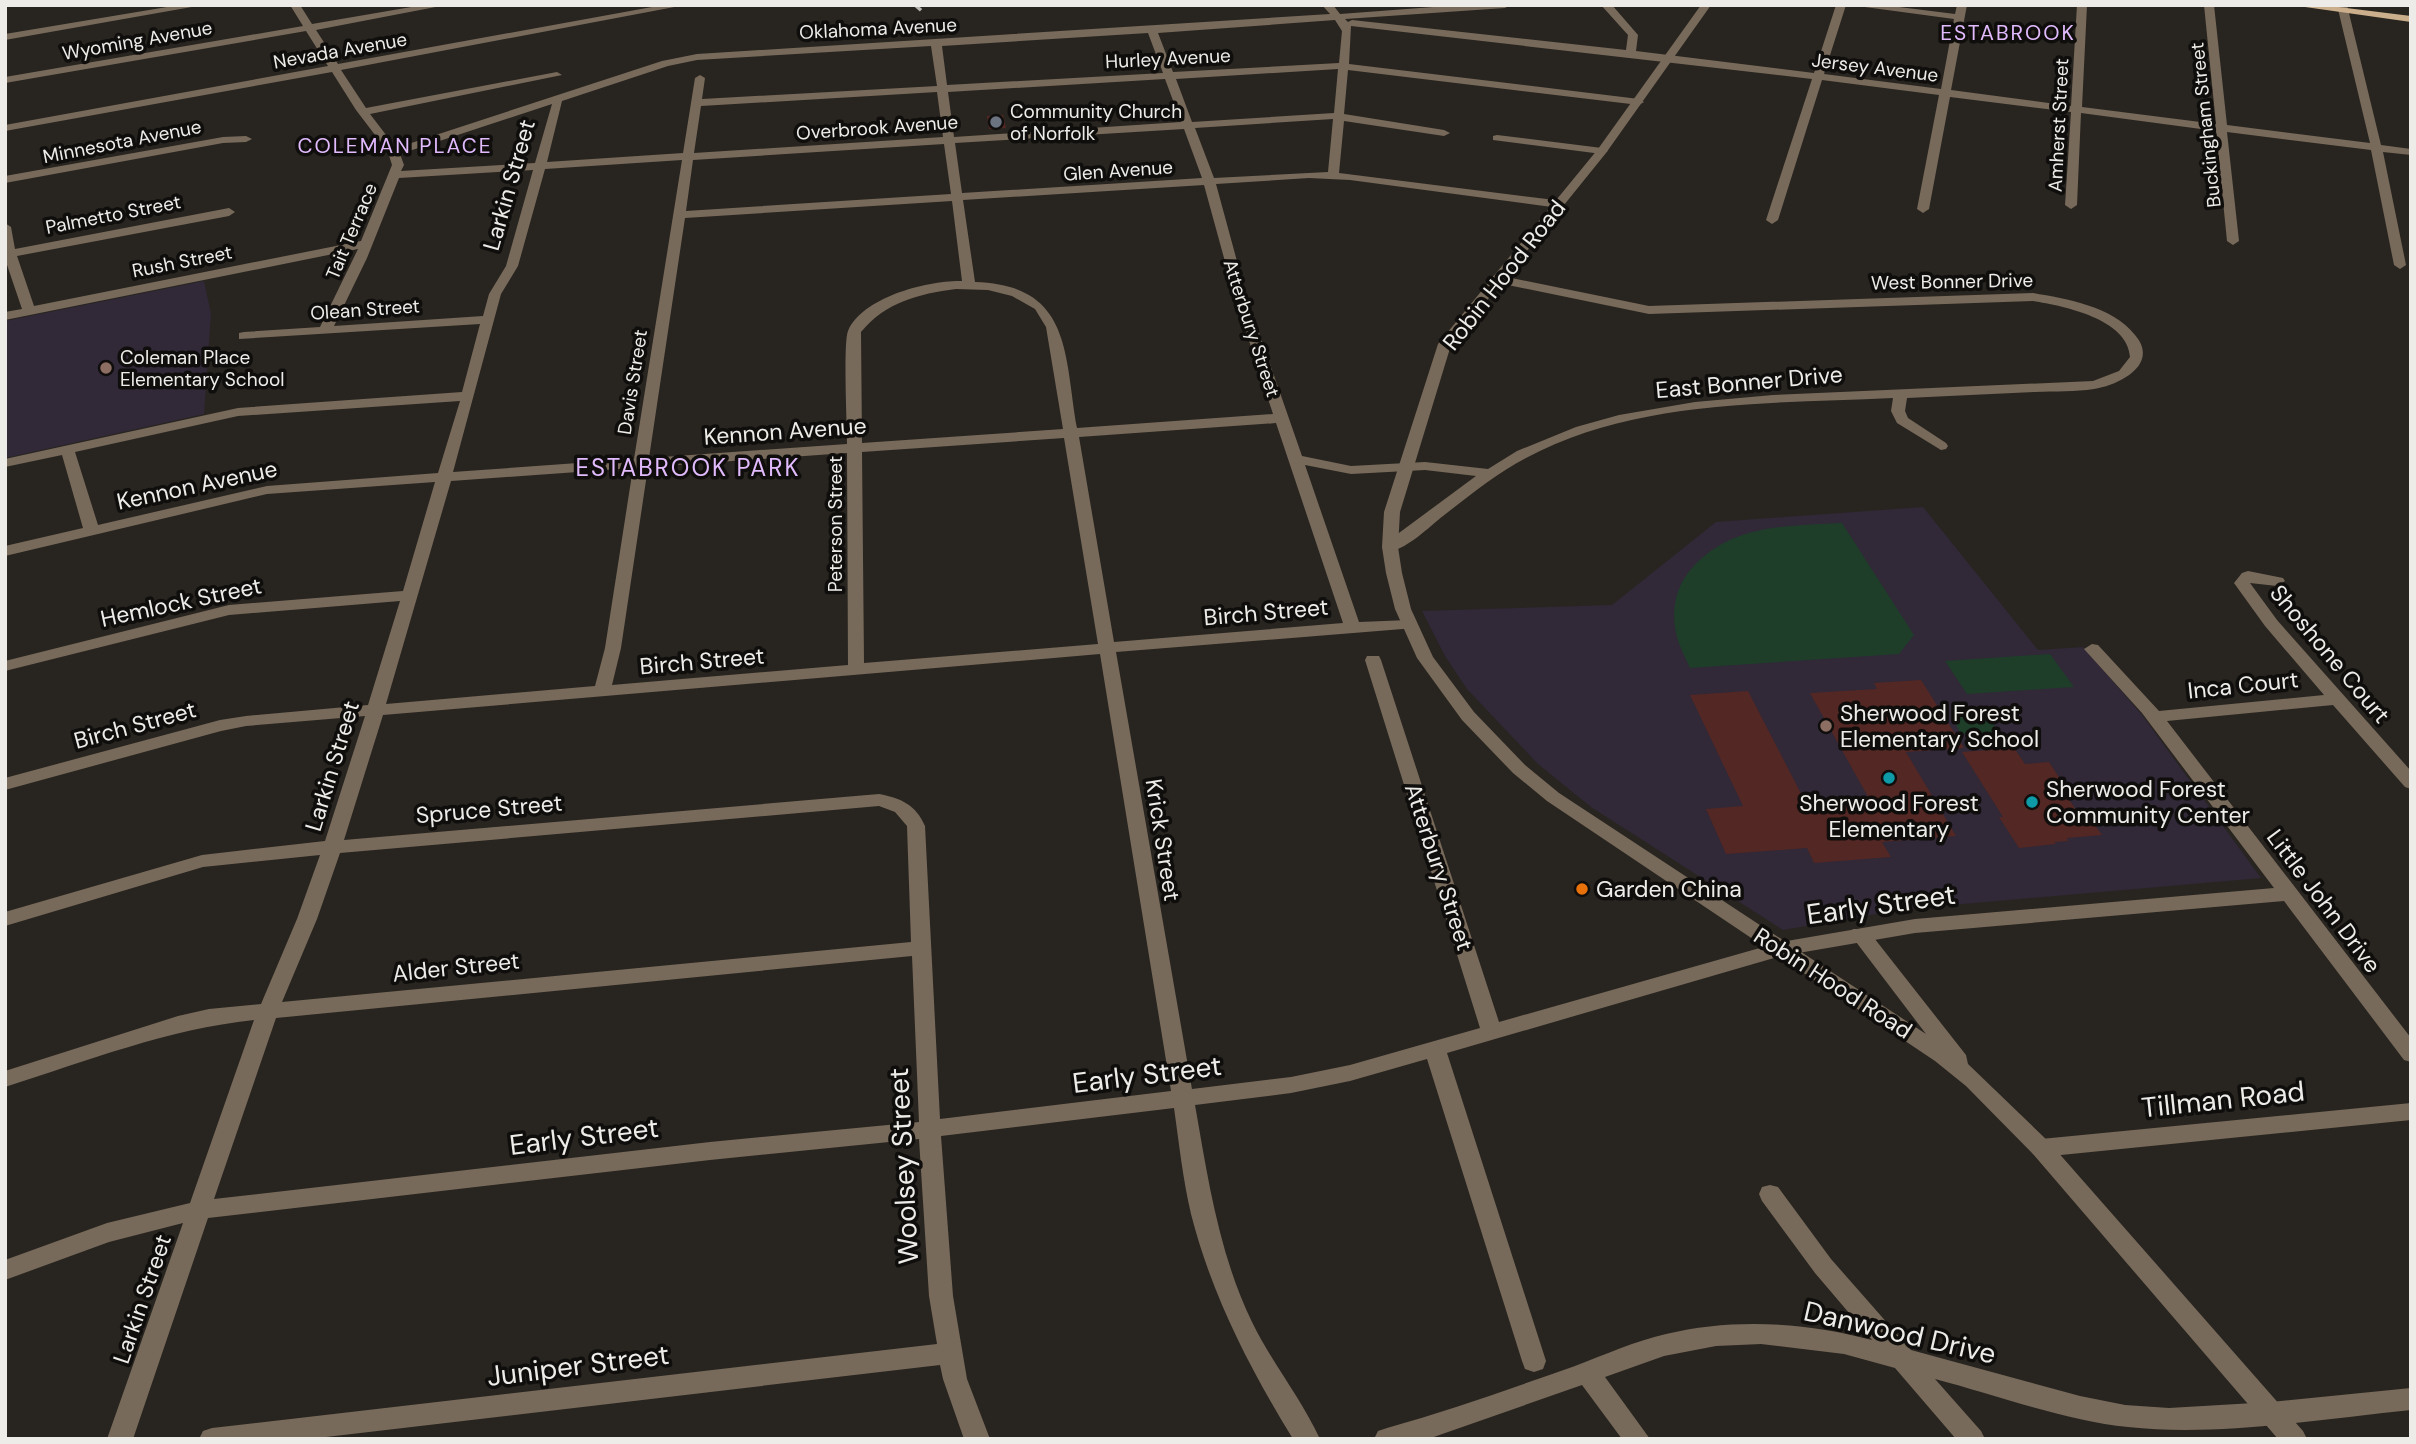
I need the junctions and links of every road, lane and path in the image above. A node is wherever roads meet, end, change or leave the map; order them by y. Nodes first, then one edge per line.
1 (198, 5) edge
2 (295, 5) edge
3 (441, 5) edge
4 (680, 5) edge
5 (1327, 5) edge
6 (1505, 5) edge
7 (1606, 5) edge
8 (1706, 5) edge
9 (1841, 5) edge
10 (1855, 5) edge
11 (1962, 5) edge
12 (2082, 5) edge
13 (2210, 5) edge
14 (2296, 5) edge
15 (2374, 5) edge
16 (2343, 8) edge
17 (2411, 9) edge
18 (1335, 18) junction
19 (1960, 18) junction
20 (2411, 19) edge
21 (309, 28) junction
22 (1152, 30) junction
23 (5, 37) edge
24 (936, 42) junction
25 (1630, 55) junction
26 (1670, 60) junction
27 (1343, 66) junction
28 (335, 68) junction
29 (557, 75) dead end
30 (1171, 75) junction
31 (1817, 77) junction
32 (700, 78) dead end
33 (5, 80) edge
34 (943, 89) junction
35 (1945, 93) junction
36 (556, 99) junction
37 (1639, 102) junction
38 (696, 103) junction
39 (2077, 110) junction
40 (363, 112) junction
41 (1339, 117) junction
42 (1188, 125) junction
43 (5, 128) edge
44 (2223, 128) junction
45 (1444, 133) dead end
46 (1497, 138) dead end
47 (246, 139) dead end
48 (950, 140) junction
49 (2376, 147) junction
50 (1602, 151) junction
51 (394, 152) junction
52 (2411, 152) edge
53 (687, 156) junction
54 (540, 166) junction
55 (394, 175) junction
56 (1334, 176) junction
57 (5, 180) edge
58 (1209, 181) junction
59 (958, 197) junction
60 (1559, 204) junction
61 (2071, 205) dead end
62 (1923, 209) dead end
63 (229, 212) dead end
64 (678, 215) junction
65 (1772, 220) dead end
66 (5, 227) edge
67 (2233, 241) dead end
68 (367, 244) junction
69 (8, 254) edge
70 (2400, 265) dead end
71 (1497, 279) junction
72 (969, 285) junction
73 (29, 312) junction
74 (5, 316) edge
75 (488, 320) junction
76 (325, 330) junction
77 (244, 336) dead end
78 (1900, 394) junction
79 (468, 396) junction
80 (1281, 418) junction
81 (1071, 434) junction
82 (1941, 446) dead end
83 (854, 448) junction
84 (67, 449) junction
85 (1295, 459) junction
86 (5, 463) edge
87 (640, 464) junction
88 (1404, 467) junction
89 (1488, 473) junction
90 (443, 478) junction
91 (92, 531) junction
92 (1390, 547) junction
93 (5, 551) edge
94 (2277, 581) dead end
95 (410, 595) junction
96 (1409, 625) junction
97 (1353, 627) junction
98 (2092, 649) dead end
99 (1107, 650) junction
100 (1373, 660) dead end
101 (5, 666) edge
102 (856, 671) junction
103 (602, 692) junction
104 (2336, 699) junction
105 (376, 710) junction
106 (2154, 718) junction
107 (2411, 783) edge
108 (5, 784) edge
109 (333, 847) junction
110 (918, 884) joint
111 (2288, 894) junction
112 (5, 919) edge
113 (1860, 934) junction
114 (920, 948) junction
115 (1781, 949) junction
116 (268, 1011) junction
117 (1492, 1033) junction
118 (1435, 1049) junction
119 (2411, 1054) edge
120 (5, 1079) edge
121 (1974, 1080) junction
122 (1184, 1100) junction
123 (2411, 1111) edge
124 (931, 1129) junction
125 (2041, 1149) junction
126 (1770, 1194) dead end
127 (199, 1210) junction
128 (5, 1270) edge
129 (950, 1353) junction
130 (1903, 1359) junction
131 (1534, 1360) dead end
132 (1587, 1373) junction
133 (2411, 1399) edge
134 (2271, 1413) junction
135 (120, 1439) edge
136 (212, 1439) edge
137 (977, 1439) edge
138 (1307, 1439) edge
139 (1387, 1439) edge
140 (1637, 1439) edge
141 (1972, 1439) edge
142 (2294, 1439) edge

1 - 23 street
2 - 21 street
3 - 21 street, Wyoming Avenue
4 - 28 street, Nevada Avenue
5 - 18 street
6 - 18 street, Oklahoma Avenue
7 - 25 street
8 - 26 street, Robin Hood Road
9 - 31 street
10 - 19 street
11 - 19 street
12 - 39 street, Amherst Street
13 - 44 street, Buckingham Street
14 - 16 main road
15 - 17 main road
16 - 20 main road
16 - 49 street
18 - 22 street, Oklahoma Avenue
18 - 25 street, Jersey Avenue
18 - 27 street
19 - 35 street
21 - 28 street
21 - 33 street, Wyoming Avenue
22 - 24 street, Oklahoma Avenue
22 - 30 street, Atterbury Street
24 - 34 street
24 - 36 street, Oklahoma Avenue
25 - 26 street, Jersey Avenue
26 - 31 street, Jersey Avenue
26 - 37 street, Robin Hood Road
27 - 30 street, Hurley Avenue
27 - 37 street, Hurley Avenue
27 - 41 street
28 - 40 street
28 - 43 street, Nevada Avenue
29 - 40 street
30 - 34 street, Hurley Avenue
30 - 42 street, Atterbury Street
31 - 35 street, Jersey Avenue
31 - 65 street
32 - 38 street, Davis Street
34 - 38 street, Hurley Avenue
34 - 48 street
35 - 39 street, Jersey Avenue
35 - 62 street
36 - 51 street, Oklahoma Avenue
36 - 54 street, Larkin Street
37 - 50 street, Robin Hood Road
38 - 53 street, Davis Street
39 - 44 street, Jersey Avenue
39 - 61 street, Amherst Street
40 - 51 street
41 - 42 street, Overbrook Avenue
41 - 45 street, Overbrook Avenue
41 - 56 street
42 - 48 street, Overbrook Avenue
42 - 58 street, Atterbury Street
44 - 49 street, Jersey Avenue
44 - 67 street, Buckingham Street
46 - 50 street
47 - 57 street, Minnesota Avenue
48 - 53 street, Overbrook Avenue
48 - 59 street
49 - 52 street, Jersey Avenue
49 - 70 street
50 - 60 street, Robin Hood Road
51 - 55 street, Tait Terrace
53 - 54 street, Overbrook Avenue
53 - 64 street, Davis Street
54 - 55 street, Overbrook Avenue
54 - 75 street, Larkin Street
55 - 68 street, Tait Terrace
56 - 58 street, Glen Avenue
56 - 60 street, Glen Avenue
58 - 59 street, Glen Avenue
58 - 80 street, Atterbury Street
59 - 64 street, Glen Avenue
59 - 72 street
60 - 71 street, Robin Hood Road
63 - 69 street, Palmetto Street
64 - 87 street, Davis Street
66 - 69 street
68 - 73 street, Rush Street
68 - 76 street, Tait Terrace
69 - 73 street
71 - 78 street, West Bonner Drive
71 - 88 street, Robin Hood Road
72 - 81 street, Krick Street
72 - 83 street, Peterson Street
73 - 74 street, Rush Street
75 - 76 street, Olean Street
75 - 79 street, Larkin Street
76 - 77 street, Olean Street
78 - 82 street
78 - 89 street, East Bonner Drive
79 - 84 street
79 - 90 street, Larkin Street
80 - 81 street, Kennon Avenue
80 - 85 street, Atterbury Street
81 - 83 street, Kennon Avenue
81 - 99 street, Krick Street
83 - 87 street, Kennon Avenue
83 - 102 street, Peterson Street
84 - 86 street
84 - 91 street
85 - 88 street
85 - 97 street, Atterbury Street
87 - 90 street, Kennon Avenue
87 - 103 street, Davis Street
88 - 89 street
88 - 92 street, Robin Hood Road
89 - 92 street, East Bonner Drive
90 - 91 street, Kennon Avenue
90 - 95 street, Larkin Street
91 - 93 street, Kennon Avenue
92 - 96 street, Robin Hood Road
94 - 104 street, Shoshone Court
95 - 101 street, Hemlock Street
95 - 105 street, Larkin Street
96 - 97 street, Birch Street
96 - 115 street, Robin Hood Road
97 - 99 street, Birch Street
98 - 106 street, Little John Drive
99 - 102 street, Birch Street
99 - 122 street, Krick Street
100 - 117 street, Atterbury Street
102 - 103 street, Birch Street
103 - 105 street, Birch Street
104 - 106 street, Inca Court
104 - 107 street, Shoshone Court
105 - 108 street, Birch Street
105 - 109 street, Larkin Street
106 - 111 street, Little John Drive
109 - 110 street, Spruce Street
109 - 112 street, Spruce Street
109 - 116 street, Larkin Street
110 - 114 street, Woolsey Street
111 - 113 street, Early Street
111 - 119 street, Little John Drive
113 - 115 street, Early Street
113 - 121 street
114 - 116 street, Alder Street
114 - 124 street, Woolsey Street
115 - 117 street, Early Street
115 - 121 street, Robin Hood Road
116 - 120 street, Alder Street
116 - 127 street, Larkin Street
117 - 118 street, Early Street
118 - 122 street, Early Street
118 - 131 street
121 - 125 street, Robin Hood Road
122 - 124 street, Early Street
122 - 138 street, Krick Street
123 - 125 street, Tillman Road
124 - 127 street, Early Street
124 - 129 street, Woolsey Street
125 - 134 street, Robin Hood Road
126 - 130 street
127 - 128 street, Early Street
127 - 135 street, Larkin Street
129 - 136 street, Juniper Street
129 - 137 street, Woolsey Street
130 - 132 street, Danwood Drive
130 - 134 street, Danwood Drive
130 - 141 street
132 - 139 street, Danwood Drive
132 - 140 street
133 - 134 street, Danwood Drive
134 - 142 street, Robin Hood Road

